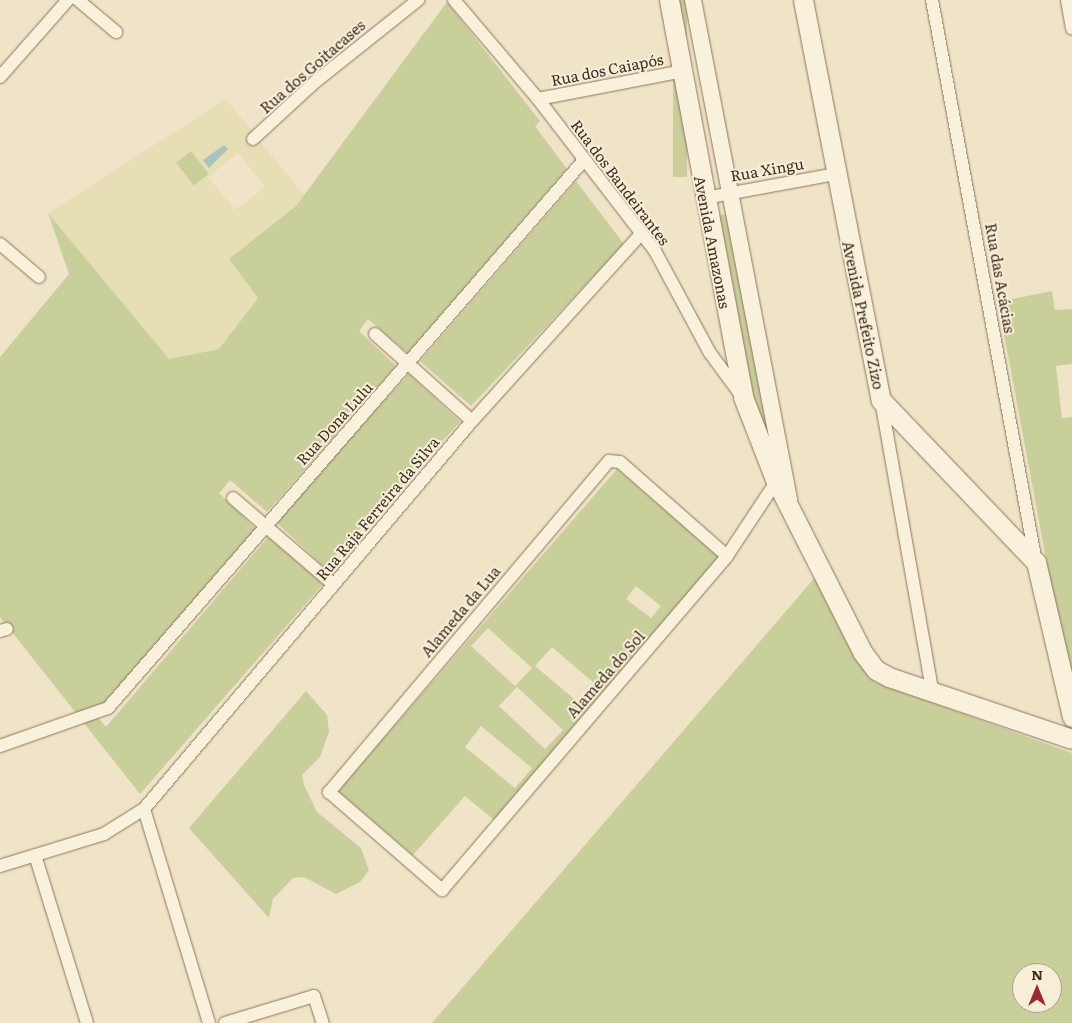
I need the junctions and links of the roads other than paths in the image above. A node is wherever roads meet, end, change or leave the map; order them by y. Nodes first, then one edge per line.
1 (68, 0) edge
2 (78, 0) edge
3 (418, 0) edge
4 (454, 0) edge
5 (669, 0) edge
6 (693, 0) edge
7 (803, 0) edge
8 (932, 0) edge
9 (1067, 0) edge
10 (1072, 28) edge
11 (116, 32) dead end
12 (683, 71) junction
13 (0, 76) edge
14 (538, 99) junction
15 (253, 139) dead end
16 (584, 160) junction
17 (836, 174) junction
18 (728, 192) junction
19 (705, 198) junction
20 (641, 234) junction
21 (0, 244) edge
22 (39, 277) dead end
23 (375, 334) dead end
24 (410, 364) junction
25 (742, 397) junction
26 (881, 400) junction
27 (472, 421) junction
28 (780, 477) junction
29 (233, 498) dead end
30 (265, 524) junction
31 (727, 556) junction
32 (1036, 562) junction
33 (333, 584) junction
34 (933, 694) junction
35 (1072, 717) edge
36 (1072, 739) edge
37 (0, 746) edge
38 (144, 809) junction
39 (35, 855) junction
40 (0, 866) edge
41 (442, 890) joint
42 (87, 1023) edge
43 (209, 1023) edge
44 (225, 1023) edge
45 (323, 1023) edge

1 - 13 street
2 - 11 street
3 - 15 street, Rua dos Goitacases
4 - 14 street, Rua dos Bandeirantes
5 - 12 main road, Avenida Amazonas
6 - 18 street, Avenida Amazonas
7 - 17 main road, Avenida Prefeito Zizo
8 - 32 street, Rua das Acácias
9 - 10 street
12 - 14 street, Rua dos Caiapós
12 - 19 main road, Avenida Amazonas
14 - 16 street, Rua dos Bandeirantes
16 - 20 street, Rua dos Bandeirantes
16 - 24 street, Rua Dona Lulu
17 - 18 street, Rua Xingu
17 - 26 main road, Avenida Prefeito Zizo
18 - 19 street, Rua Xingu
18 - 28 street, Avenida Amazonas
19 - 25 main road, Avenida Amazonas
20 - 25 street, Rua dos Bandeirantes
20 - 27 street, Rua Raja Ferreira da Silva
21 - 22 street
23 - 24 street
24 - 27 street
24 - 30 street, Rua Dona Lulu
25 - 28 main road, Avenida Amazonas
26 - 32 main road, Avenida Prefeito Zizo
26 - 34 street
27 - 33 street, Rua Raja Ferreira da Silva
28 - 31 street, Alameda do Sol
28 - 34 main road
29 - 30 street
30 - 33 street
30 - 37 street, Rua Dona Lulu
31 - 41 street, Alameda do Sol
31 - 41 street, Alameda da Lua
32 - 35 main road
33 - 38 street, Rua Raja Ferreira da Silva
34 - 36 main road
38 - 39 street, Rua Raja Ferreira da Silva
38 - 43 street
39 - 40 street, Rua Raja Ferreira da Silva
39 - 42 street
44 - 45 street

